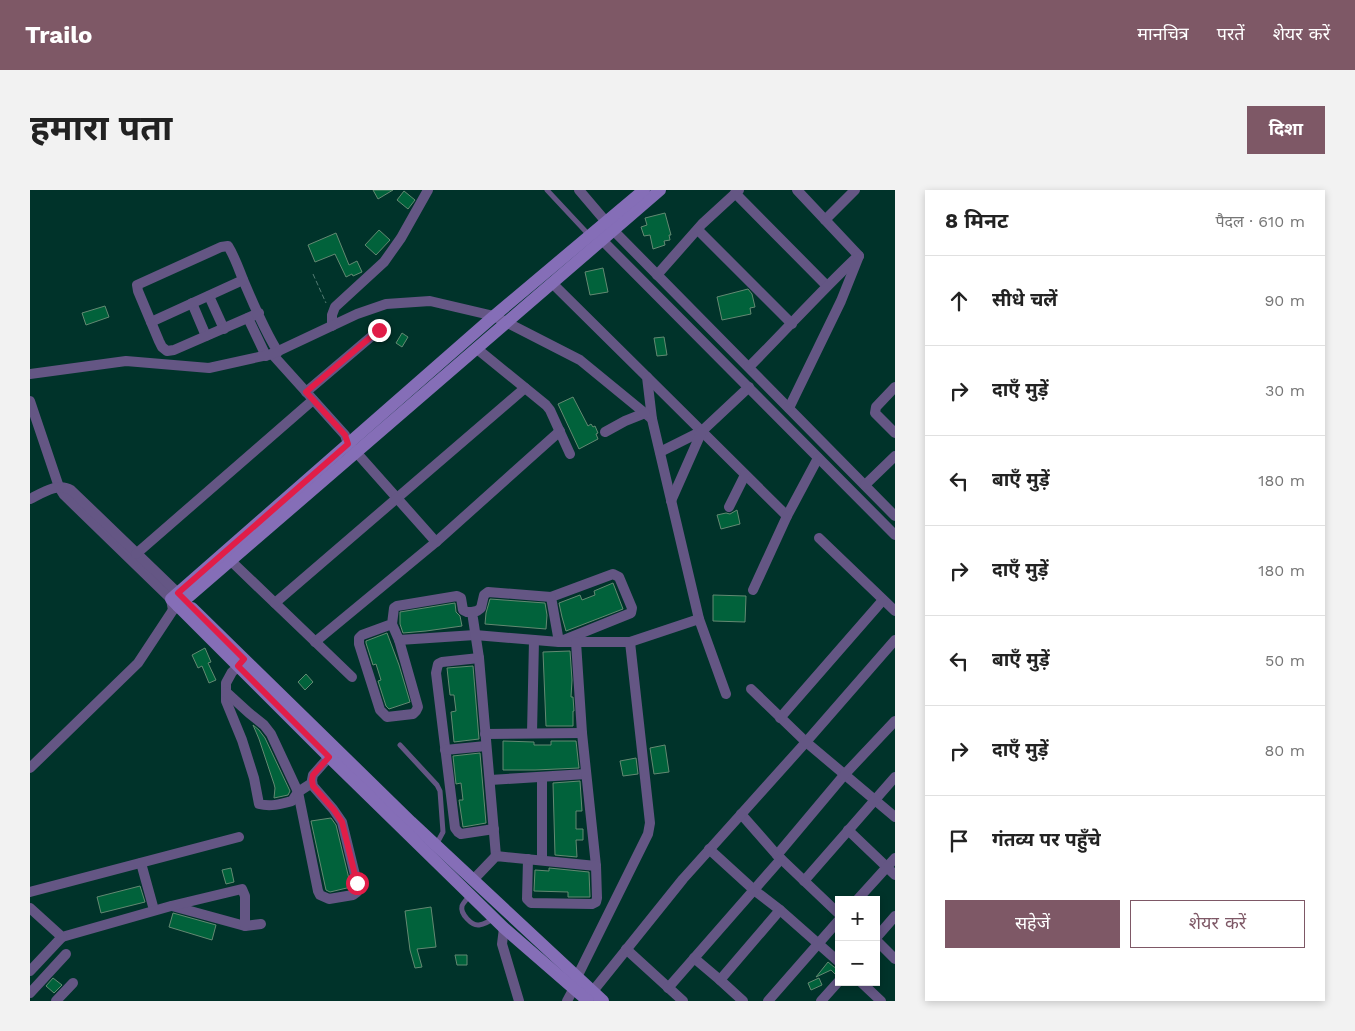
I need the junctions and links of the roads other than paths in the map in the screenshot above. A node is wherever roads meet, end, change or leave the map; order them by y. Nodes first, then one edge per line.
1 (428, 190) edge
2 (547, 190) edge
3 (579, 190) edge
4 (644, 190) edge
5 (660, 190) edge
6 (797, 190) edge
7 (855, 190) edge
8 (737, 192) edge
9 (825, 220) junction
10 (610, 226) junction
11 (698, 230) junction
12 (595, 236) junction
13 (859, 256) junction
14 (657, 275) junction
15 (243, 280) junction
16 (552, 283) junction
17 (827, 286) junction
18 (209, 296) junction
19 (192, 303) junction
20 (259, 314) junction
21 (494, 316) junction
22 (248, 318) junction
23 (151, 322) junction
24 (506, 322) junction
25 (792, 324) junction
26 (332, 326) junction
27 (224, 329) junction
28 (379, 330) dead end
29 (206, 336) junction
30 (476, 348) junction
31 (272, 354) junction
32 (748, 367) junction
33 (30, 374) edge
34 (647, 377) junction
35 (748, 387) junction
36 (895, 387) edge
37 (525, 388) junction
38 (310, 396) junction
39 (30, 401) edge
40 (789, 408) junction
41 (648, 416) junction
42 (560, 431) junction
43 (605, 432) dead end
44 (702, 432) junction
45 (895, 433) edge
46 (352, 448) junction
47 (660, 452) junction
48 (570, 454) dead end
49 (895, 456) edge
50 (818, 458) junction
51 (745, 475) junction
52 (865, 485) junction
53 (59, 487) junction
54 (398, 498) junction
55 (30, 499) edge
56 (671, 501) junction
57 (729, 507) dead end
58 (787, 516) junction
59 (895, 516) edge
60 (895, 535) edge
61 (819, 538) dead end
62 (436, 542) junction
63 (136, 554) junction
64 (231, 561) junction
65 (753, 590) dead end
66 (550, 597) junction
67 (883, 600) junction
68 (177, 602) junction
69 (275, 603) junction
70 (895, 611) edge
71 (472, 612) junction
72 (699, 619) junction
73 (392, 624) junction
74 (475, 635) junction
75 (399, 640) junction
76 (534, 640) junction
77 (895, 640) edge
78 (315, 642) junction
79 (559, 642) junction
80 (576, 642) junction
81 (630, 642) junction
82 (479, 658) junction
83 (241, 663) junction
84 (352, 677) dead end
85 (751, 689) dead end
86 (226, 692) junction
87 (726, 694) dead end
88 (246, 711) junction
89 (232, 718) junction
90 (780, 718) junction
91 (895, 721) edge
92 (532, 733) junction
93 (582, 733) junction
94 (485, 734) junction
95 (806, 742) junction
96 (400, 745) dead end
97 (486, 746) junction
98 (445, 750) junction
99 (333, 753) junction
100 (30, 768) edge
101 (586, 774) junction
102 (845, 774) junction
103 (542, 777) junction
104 (895, 777) edge
105 (490, 780) junction
106 (312, 783) junction
107 (298, 792) junction
108 (875, 800) junction
109 (741, 814) junction
110 (895, 817) edge
111 (494, 829) junction
112 (848, 830) junction
113 (239, 837) dead end
114 (436, 846) junction
115 (709, 849) junction
116 (496, 856) junction
117 (779, 857) junction
118 (895, 858) edge
119 (528, 859) junction
120 (542, 860) junction
121 (141, 863) junction
122 (596, 866) junction
123 (887, 867) junction
124 (895, 875) edge
125 (473, 880) junction
126 (804, 880) junction
127 (754, 890) junction
128 (30, 892) edge
129 (470, 894) junction
130 (861, 896) edge
131 (170, 906) junction
132 (30, 908) edge
133 (154, 910) junction
134 (780, 910) junction
135 (835, 910) edge
136 (895, 916) edge
137 (494, 918) junction
138 (261, 924) dead end
139 (835, 924) edge
140 (245, 926) junction
141 (504, 928) junction
142 (880, 934) edge
143 (62, 937) junction
144 (878, 941) edge
145 (817, 943) junction
146 (626, 949) junction
147 (66, 954) dead end
148 (694, 958) junction
149 (835, 959) edge
150 (895, 959) edge
151 (30, 970) edge
152 (720, 980) junction
153 (576, 982) junction
154 (73, 983) dead end
155 (835, 985) edge
156 (865, 986) edge
157 (668, 988) junction
158 (30, 993) edge
159 (589, 997) edge
160 (56, 1001) edge
161 (519, 1001) edge
162 (567, 1001) edge
163 (603, 1001) edge
164 (682, 1001) edge
165 (742, 1001) edge
166 (768, 1001) edge
167 (821, 1001) edge
168 (881, 1001) edge

1 - 26 street
2 - 12 lane
3 - 10 street
4 - 10 street
5 - 10 street
6 - 9 street
7 - 9 street
8 - 11 street
8 - 17 street
9 - 13 street
10 - 12 street
10 - 14 street
11 - 14 street
11 - 25 street
12 - 16 street
12 - 21 street
12 - 35 street
13 - 17 street
13 - 40 street
14 - 32 street
15 - 18 street
15 - 20 street
15 - 23 street
16 - 24 street
16 - 34 street
17 - 25 street
18 - 19 street
18 - 27 street
19 - 23 street
19 - 29 street
20 - 22 street
20 - 31 street
21 - 24 street
21 - 26 street
21 - 46 street
22 - 27 street
22 - 31 street
23 - 29 street
24 - 30 street
24 - 41 street
25 - 32 street
26 - 31 street
27 - 29 street
28 - 38 street
30 - 37 street
30 - 46 street
31 - 33 street
31 - 38 street
32 - 40 street
34 - 41 street
34 - 44 street
35 - 44 street
35 - 50 street
36 - 45 street
37 - 42 street
37 - 54 street
38 - 46 street
38 - 63 street
39 - 53 street
40 - 52 street
41 - 43 street
41 - 47 street
42 - 48 street
42 - 62 street
44 - 47 street
44 - 51 street
44 - 56 street
46 - 54 street
46 - 64 street
46 - 68 street
47 - 56 street
49 - 52 street
50 - 58 street
50 - 60 street
51 - 57 street
51 - 58 street
52 - 59 street
53 - 55 street
53 - 63 street
53 - 68 street
54 - 62 street
54 - 69 street
56 - 72 street
58 - 65 street
61 - 67 street
62 - 78 street
63 - 68 street
64 - 68 street
64 - 69 street
66 - 71 street
66 - 79 street
66 - 79 street
67 - 70 street
67 - 90 street
68 - 83 street
68 - 100 street
69 - 78 street
71 - 73 street
71 - 74 street
72 - 81 street
72 - 87 street
73 - 75 street
73 - 75 street
74 - 75 street
74 - 76 street
74 - 82 street
76 - 79 street
76 - 92 street
77 - 95 street
78 - 84 street
79 - 80 street
80 - 81 street
80 - 93 street
81 - 153 street
82 - 94 street
82 - 98 street
83 - 86 street
83 - 99 street
85 - 90 street
86 - 88 street
86 - 89 street
88 - 89 street
88 - 107 street
89 - 107 street
90 - 95 street
91 - 102 street
92 - 93 street
92 - 94 street
93 - 101 street
94 - 97 street
95 - 102 street
95 - 109 street
96 - 114 lane
97 - 98 street
97 - 105 street
98 - 111 street
99 - 106 street
99 - 114 street
99 - 129 street
101 - 103 street
101 - 122 street
102 - 108 street
102 - 117 street
103 - 105 street
103 - 120 street
104 - 108 street
105 - 111 street
106 - 107 street
106 - 107 street
108 - 110 street
108 - 112 street
109 - 115 street
109 - 117 street
111 - 116 street
112 - 123 street
112 - 126 street
113 - 121 street
114 - 125 street
115 - 127 street
115 - 146 street
116 - 119 street
116 - 125 street
117 - 126 street
117 - 127 street
118 - 123 street
119 - 120 street
119 - 122 street
120 - 122 street
121 - 128 street
121 - 133 street
123 - 124 street
123 - 130 street
125 - 153 street
126 - 135 street
127 - 134 street
127 - 148 street
129 - 137 street
129 - 137 lane
131 - 133 street
131 - 140 street
131 - 140 street
132 - 143 street
133 - 143 street
134 - 145 street
134 - 152 street
136 - 142 street
137 - 141 street
138 - 140 street
139 - 145 street
141 - 153 street
141 - 161 street
143 - 151 street
144 - 150 street
145 - 149 street
145 - 166 street
146 - 157 street
146 - 159 street
147 - 158 street
148 - 152 street
148 - 157 street
152 - 165 street
153 - 159 street
153 - 162 street
154 - 160 street
155 - 167 street
156 - 168 street
157 - 164 street
159 - 163 street

